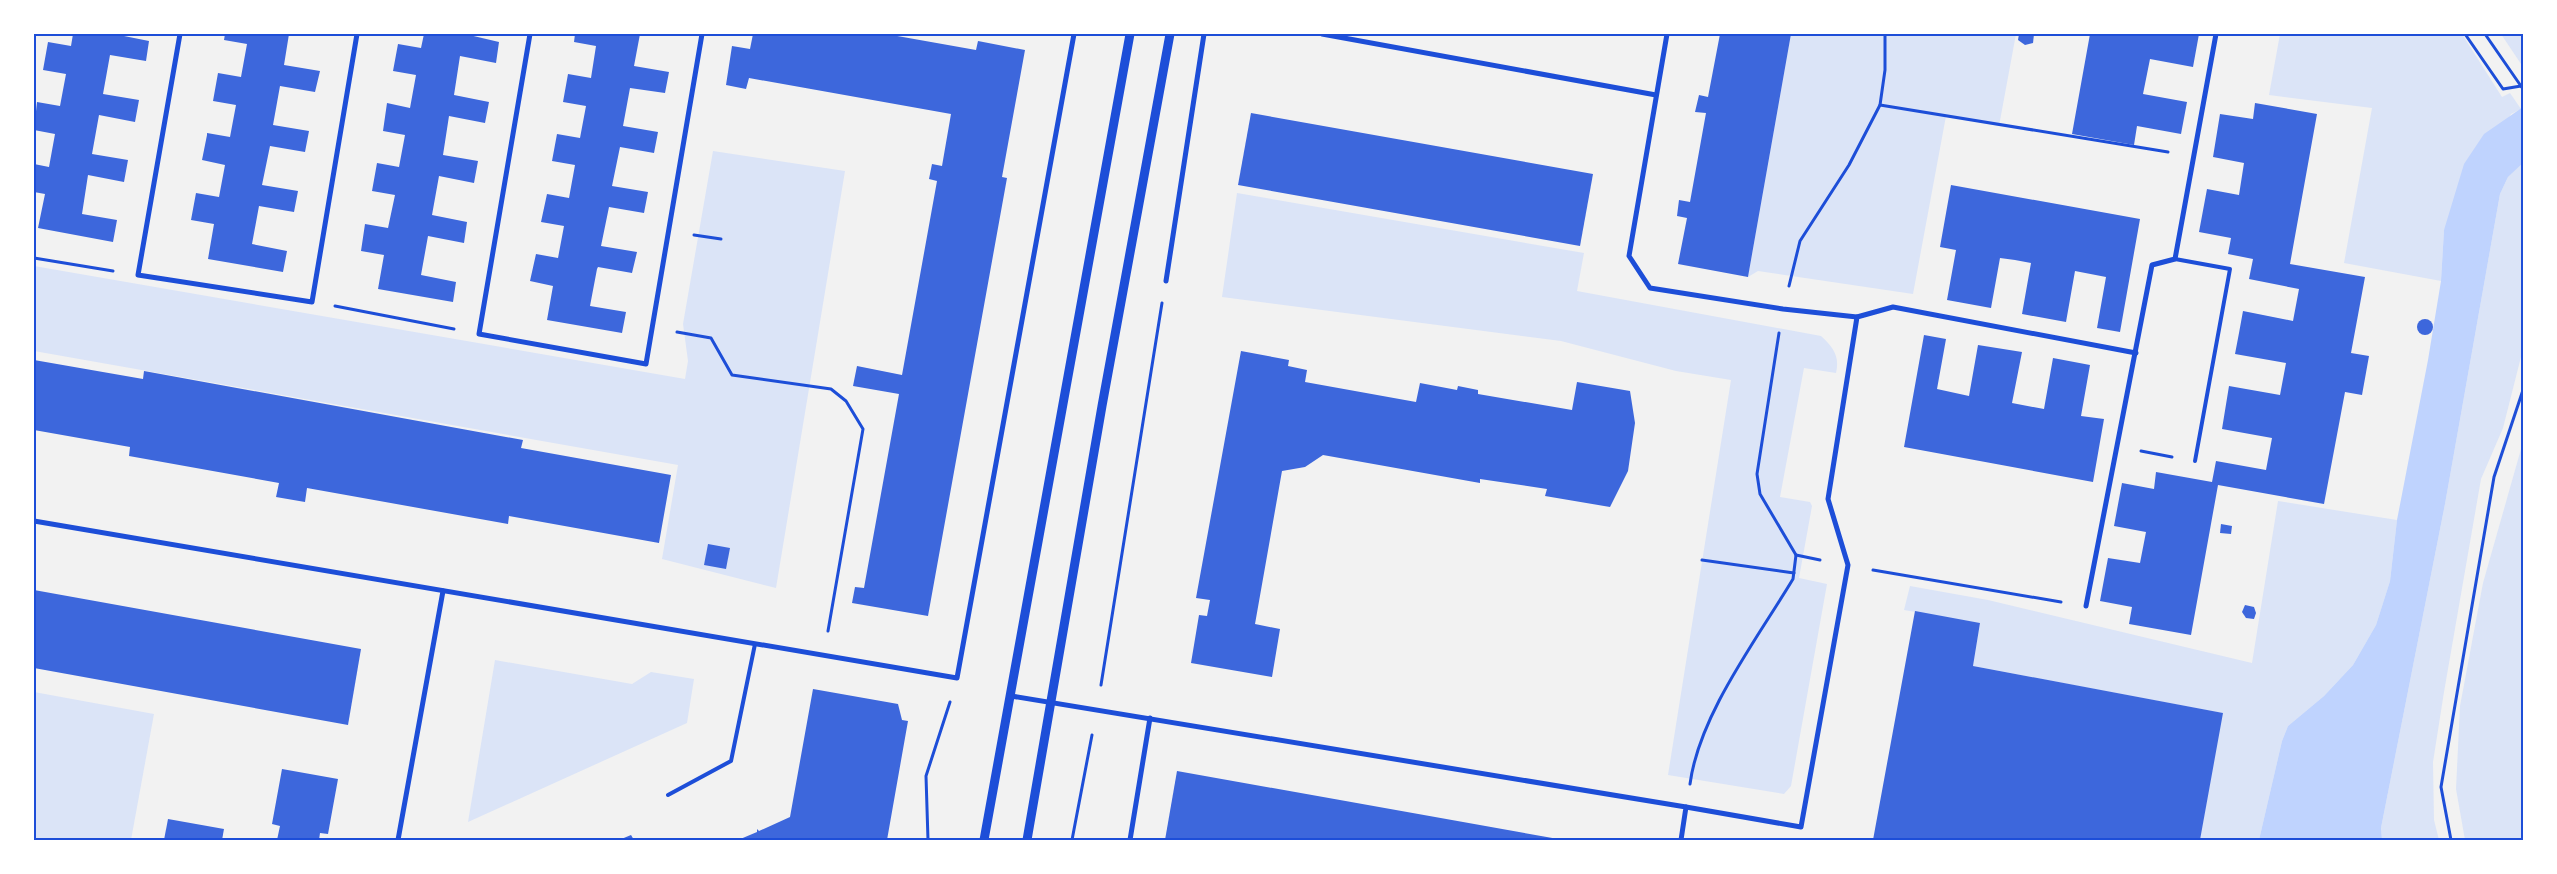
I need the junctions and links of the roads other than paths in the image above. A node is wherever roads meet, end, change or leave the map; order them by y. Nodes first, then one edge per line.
1 (180, 34) edge
2 (356, 34) edge
3 (530, 34) edge
4 (702, 34) edge
5 (1074, 34) edge
6 (1130, 34) edge
7 (1170, 34) edge
8 (1204, 34) edge
9 (1322, 34) edge
10 (1667, 34) edge
11 (2216, 34) edge
12 (1656, 95) junction
13 (2175, 259) junction
14 (1166, 281) road end
15 (1857, 317) junction
16 (2136, 353) junction
17 (2195, 461) road end
18 (34, 521) edge
19 (443, 591) junction
20 (2086, 606) road end
21 (755, 644) junction
22 (1011, 696) junction
23 (1051, 702) junction
24 (1150, 718) junction
25 (668, 795) dead end
26 (1686, 807) junction
27 (398, 840) edge
28 (984, 840) edge
29 (1027, 840) edge
30 (1130, 840) edge
31 (1681, 840) edge

1 - 2 street
3 - 4 street
5 - 21 street
6 - 22 street
7 - 23 street
8 - 14 street
9 - 12 street
10 - 12 street
11 - 13 street
12 - 15 street
13 - 16 street
13 - 17 lane
15 - 16 street
15 - 26 street
16 - 20 street
18 - 19 street
19 - 21 street
19 - 27 street
21 - 25 lane
22 - 23 street
22 - 28 street
23 - 24 street
23 - 29 street
24 - 26 street
24 - 30 street
26 - 31 street

